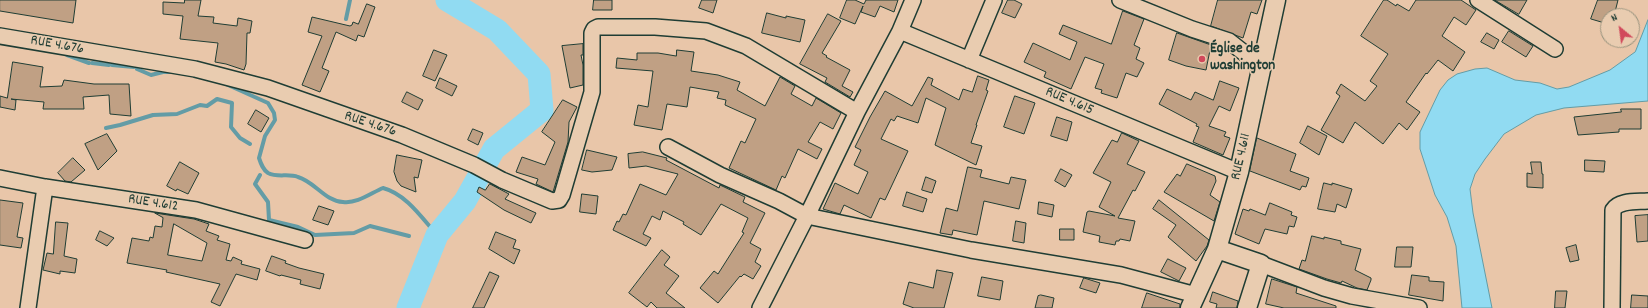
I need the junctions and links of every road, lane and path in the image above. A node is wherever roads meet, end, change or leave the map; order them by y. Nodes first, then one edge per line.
1 (913, 0) edge
2 (994, 0) edge
3 (1120, 0) edge
4 (1276, 0) edge
5 (1478, 0) edge
6 (900, 31) junction
7 (0, 36) edge
8 (1555, 49) dead end
9 (970, 60) junction
10 (1262, 67) junction
11 (857, 112) junction
12 (668, 147) dead end
13 (1239, 172) junction
14 (0, 178) edge
15 (45, 187) junction
16 (1648, 201) edge
17 (808, 216) junction
18 (305, 240) dead end
19 (1217, 249) junction
20 (1261, 264) junction
21 (1193, 302) edge
22 (28, 308) edge
23 (760, 308) edge
24 (1247, 308) edge
25 (1419, 308) edge
26 (1612, 308) edge

1 - 6 street
2 - 9 street
3 - 10 street
4 - 10 street, RUE 4.611
5 - 8 street
6 - 9 street, RUE 4.615
6 - 11 street
7 - 11 street, RUE 4.676
9 - 13 street, RUE 4.615
10 - 13 street, RUE 4.611
11 - 17 street
12 - 17 street
13 - 19 street, RUE 4.611
14 - 15 street, RUE 4.612
15 - 18 street, RUE 4.612
15 - 22 street
16 - 26 street
17 - 21 street
17 - 23 street
19 - 20 street
19 - 21 street, RUE 4.611
20 - 24 street
20 - 25 street

